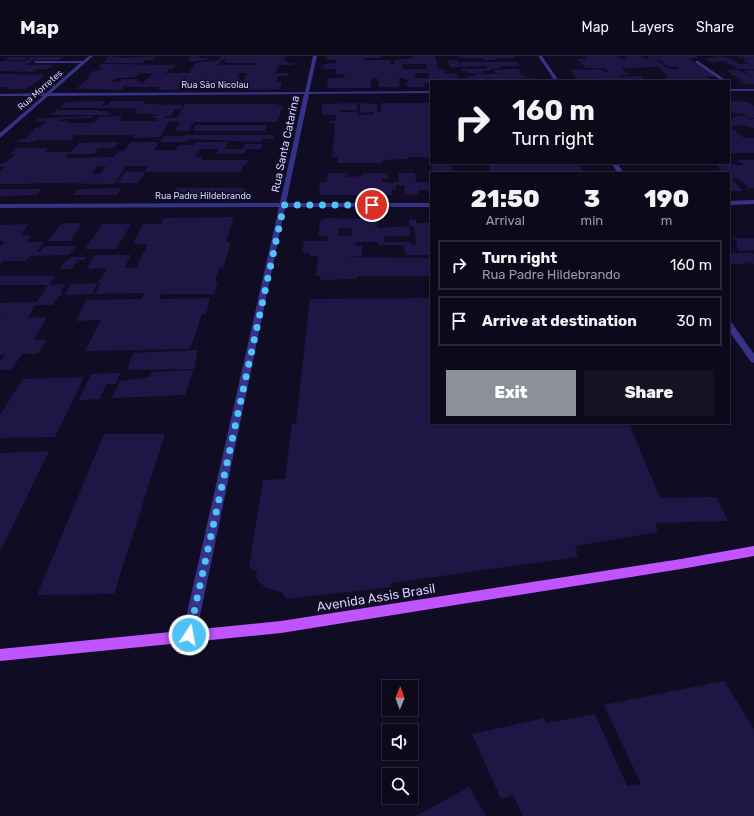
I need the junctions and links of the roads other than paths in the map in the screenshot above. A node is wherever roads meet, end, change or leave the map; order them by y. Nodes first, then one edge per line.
1 (91, 56) edge
2 (315, 56) edge
3 (540, 56) edge
4 (35, 62) dead end
5 (84, 62) junction
6 (697, 62) dead end
7 (556, 80) edge
8 (724, 80) edge
9 (730, 84) edge
10 (730, 90) edge
11 (739, 90) junction
12 (754, 90) edge
13 (430, 92) edge
14 (307, 93) junction
15 (0, 95) edge
16 (47, 95) junction
17 (0, 136) edge
18 (754, 202) edge
19 (730, 203) edge
20 (284, 205) junction
21 (430, 205) edge
22 (0, 206) edge
23 (730, 326) edge
24 (754, 360) edge
25 (754, 551) edge
26 (189, 635) junction
27 (0, 655) edge

1 - 5 street, Rua Morretes
2 - 14 street, Rua Santa Catarina
3 - 7 street
4 - 5 street
5 - 16 street, Rua Morretes
6 - 8 street
9 - 11 street
10 - 11 street
11 - 12 street
13 - 14 street, Rua São Nicolau
14 - 16 street, Rua São Nicolau
14 - 20 street, Rua Santa Catarina
15 - 16 street, Rua São Nicolau
16 - 17 street, Rua Morretes
18 - 19 street
20 - 21 street, Rua Padre Hildebrando
20 - 22 street, Rua Padre Hildebrando
20 - 26 street, Rua Santa Catarina
23 - 24 street
25 - 26 main road, Avenida Assis Brasil
26 - 27 main road, Avenida Assis Brasil

